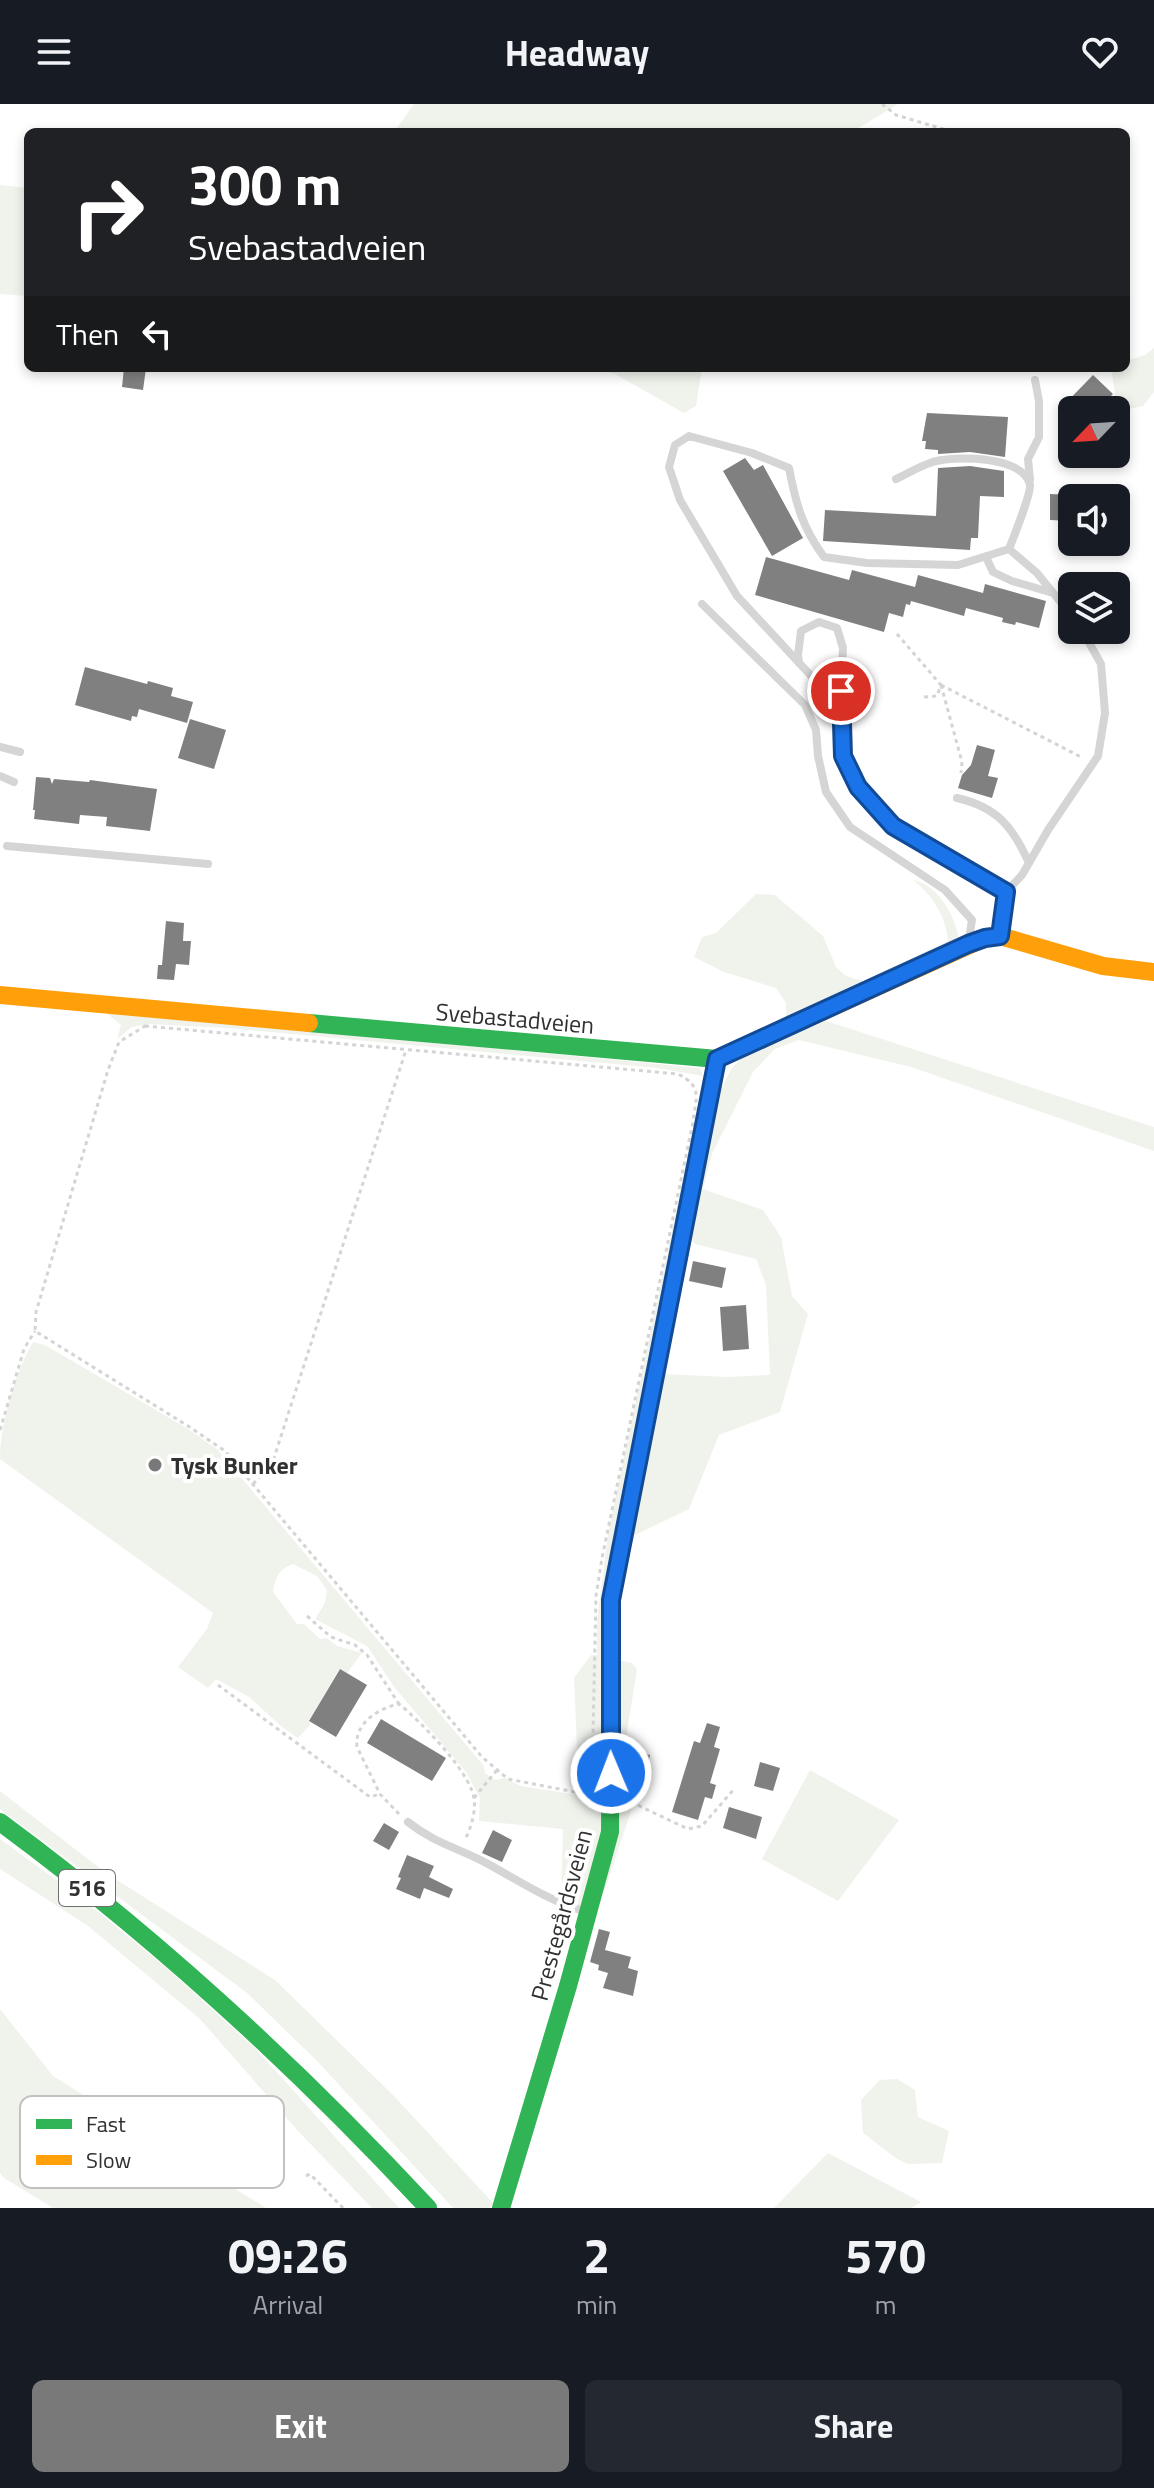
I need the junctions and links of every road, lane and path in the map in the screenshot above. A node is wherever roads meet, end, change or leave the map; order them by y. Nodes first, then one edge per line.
1 (882, 104) edge
2 (940, 128) edge
3 (1035, 380) dead end
4 (896, 479) dead end
5 (1030, 485) junction
6 (1009, 549) junction
7 (986, 557) junction
8 (1054, 593) junction
9 (1058, 598) edge
10 (702, 604) dead end
11 (897, 634) dead end
12 (1090, 644) edge
13 (800, 664) junction
14 (941, 685) junction
15 (841, 691) junction
16 (851, 692) dead end
17 (924, 697) dead end
18 (840, 707) junction
19 (0, 747) edge
20 (20, 752) dead end
21 (1093, 763) junction
22 (961, 773) dead end
23 (0, 776) edge
24 (14, 782) dead end
25 (957, 798) dead end
26 (7, 846) dead end
27 (1029, 863) junction
28 (208, 864) dead end
29 (1006, 892) junction
30 (1000, 936) junction
31 (968, 944) junction
32 (1154, 972) edge
33 (0, 995) edge
34 (406, 1050) junction
35 (717, 1059) junction
36 (35, 1331) junction
37 (0, 1430) edge
38 (253, 1484) junction
39 (307, 1616) dead end
40 (218, 1685) dead end
41 (399, 1704) junction
42 (497, 1770) junction
43 (735, 1788) dead end
44 (380, 1794) junction
45 (473, 1799) junction
46 (611, 1802) junction
47 (0, 1822) edge
48 (408, 1822) joint
49 (460, 1852) junction
50 (588, 1912) junction
51 (306, 2176) dead end
52 (403, 2180) junction
53 (343, 2208) edge
54 (415, 2208) edge
55 (428, 2208) edge
56 (446, 2208) edge
57 (501, 2208) edge

1 - 2 path
3 - 5 lane
4 - 5 lane
5 - 6 lane
6 - 7 lane
6 - 8 lane
7 - 8 lane
7 - 13 lane
8 - 9 lane
10 - 31 lane
11 - 14 path
12 - 21 lane
13 - 15 lane
13 - 18 lane
14 - 17 path
14 - 21 path
14 - 22 path
15 - 16 lane
15 - 18 lane
18 - 29 lane
19 - 20 lane
21 - 27 lane
23 - 24 lane
25 - 27 lane
26 - 28 lane
27 - 29 lane
29 - 30 lane
30 - 31 street, Svebastadveien
30 - 32 street
31 - 35 street, Svebastadveien
33 - 35 street, Svebastadveien
34 - 36 path
34 - 38 path
34 - 42 path
35 - 46 street, Prestegårdsveien
36 - 37 path
36 - 38 path
38 - 42 path
39 - 41 path
40 - 44 path
41 - 44 path
41 - 45 path
42 - 45 path
43 - 46 path
44 - 48 path
45 - 49 path
46 - 50 street, Prestegårdsveien
47 - 52 street, 516
48 - 49 lane
49 - 50 lane
50 - 57 street, Prestegårdsveien
51 - 53 path
52 - 54 street, 516
52 - 55 street, 516
52 - 56 street, 516

